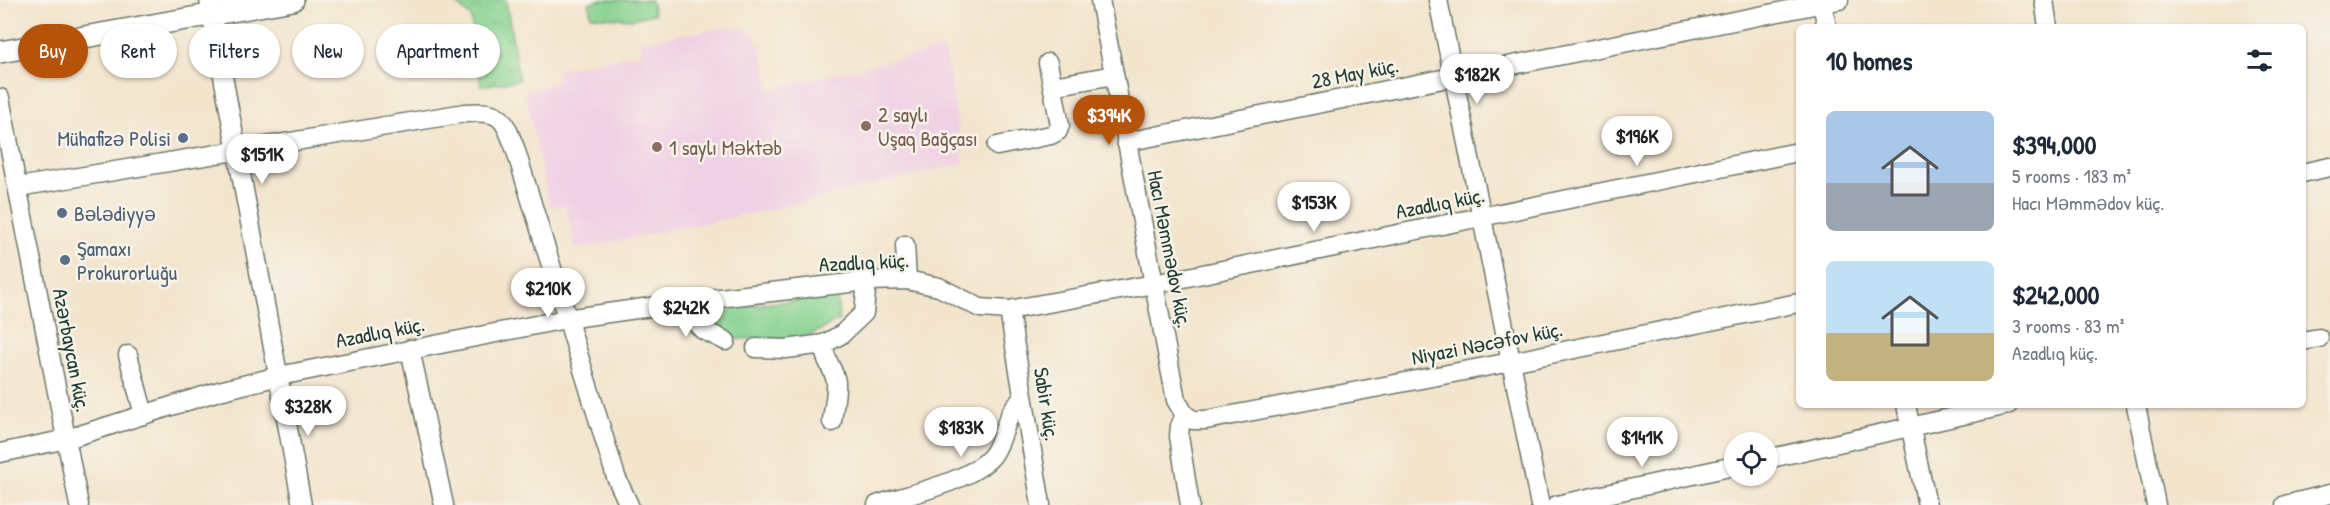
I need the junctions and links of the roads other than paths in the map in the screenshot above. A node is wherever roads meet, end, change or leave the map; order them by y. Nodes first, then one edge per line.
1 (293, 0) edge
2 (1100, 0) edge
3 (1438, 0) edge
4 (2044, 0) edge
5 (1827, 1) edge
6 (211, 7) edge
7 (1827, 24) edge
8 (2048, 24) edge
9 (0, 52) edge
10 (1048, 63) dead end
11 (1114, 75) junction
12 (1453, 77) junction
13 (1053, 86) junction
14 (0, 98) edge
15 (1126, 142) junction
16 (997, 146) dead end
17 (237, 151) junction
18 (1796, 152) edge
19 (2330, 167) edge
20 (2306, 173) edge
21 (18, 188) junction
22 (1482, 218) junction
23 (905, 245) dead end
24 (907, 280) junction
25 (867, 281) junction
26 (1154, 284) junction
27 (693, 301) junction
28 (1796, 303) edge
29 (1009, 310) junction
30 (567, 319) junction
31 (726, 341) dead end
32 (824, 344) junction
33 (756, 348) dead end
34 (410, 349) junction
35 (128, 356) dead end
36 (1511, 362) junction
37 (279, 376) junction
38 (1023, 399) junction
39 (1907, 408) edge
40 (1995, 408) edge
41 (2137, 408) edge
42 (144, 414) junction
43 (1185, 415) junction
44 (832, 422) dead end
45 (1911, 428) junction
46 (67, 439) junction
47 (0, 453) edge
48 (1778, 457) edge
49 (1724, 468) edge
50 (2330, 494) edge
51 (79, 505) edge
52 (302, 505) edge
53 (444, 505) edge
54 (629, 505) edge
55 (877, 505) edge
56 (1041, 505) edge
57 (1190, 505) edge
58 (1540, 505) edge
59 (1557, 505) edge
60 (1927, 505) edge
61 (2156, 505) edge
62 (2285, 505) edge

1 - 6 street
2 - 11 street, Hacı Məmmədov küç.
3 - 12 street
4 - 8 street
5 - 7 street
5 - 12 street, 28 May küç.
6 - 9 street
6 - 17 street
10 - 13 street
11 - 13 street
11 - 15 street, Hacı Məmmədov küç.
12 - 15 street, 28 May küç.
12 - 22 street
13 - 16 street
14 - 21 street, Azərbaycan küç.
15 - 26 street, Hacı Məmmədov küç.
17 - 21 street
17 - 30 street
17 - 37 street
18 - 22 street, Azadlıq küç.
19 - 20 street
21 - 46 street, Azərbaycan küç.
22 - 26 street, Azadlıq küç.
22 - 36 street
23 - 24 street
24 - 25 street, Azadlıq küç.
24 - 29 street, Azadlıq küç.
25 - 27 street, Azadlıq küç.
25 - 32 street
26 - 29 street, Azadlıq küç.
26 - 43 street, Hacı Məmmədov küç.
27 - 30 street, Azadlıq küç.
27 - 31 street
28 - 36 street, Niyazi Nəcəfov küç.
29 - 38 street, Sabir küç.
30 - 34 street, Azadlıq küç.
30 - 54 street
32 - 33 street
32 - 44 street
34 - 37 street, Azadlıq küç.
34 - 53 street
35 - 42 street
36 - 43 street, Niyazi Nəcəfov küç.
36 - 58 street
37 - 42 street, Azadlıq küç.
37 - 52 street
38 - 55 street
38 - 56 street, Sabir küç.
39 - 45 street
40 - 45 street
41 - 61 street
42 - 46 street, Azadlıq küç.
43 - 57 street
45 - 48 street
45 - 60 street
46 - 47 street, Azadlıq küç.
46 - 51 street, Azərbaycan küç.
49 - 59 street
50 - 62 street

